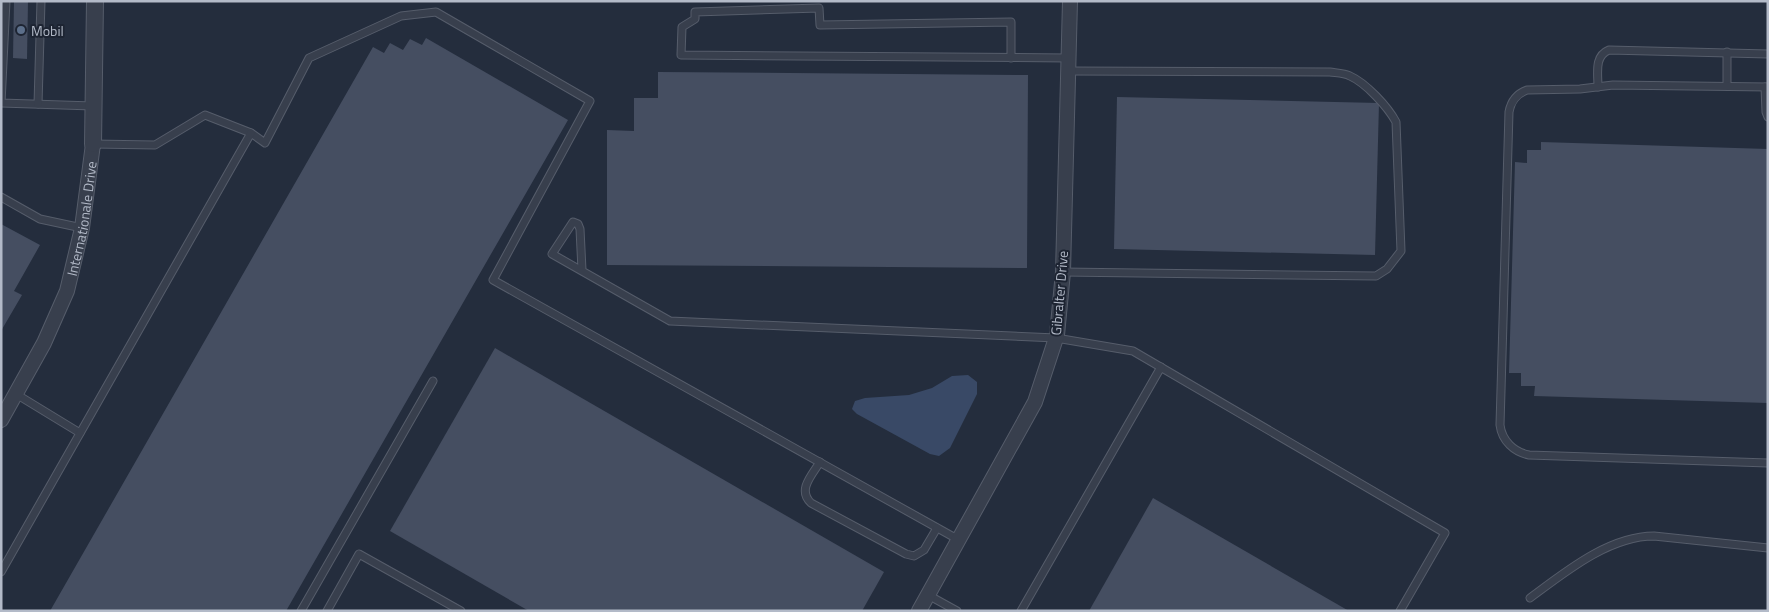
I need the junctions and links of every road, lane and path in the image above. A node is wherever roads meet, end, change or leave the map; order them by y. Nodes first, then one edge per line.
1 (6, 1) edge
2 (41, 1) edge
3 (95, 1) edge
4 (1070, 1) edge
5 (1727, 52) junction
6 (1768, 54) edge
7 (1011, 58) junction
8 (1068, 64) junction
9 (2, 67) edge
10 (1726, 86) junction
11 (1598, 87) junction
12 (1766, 87) edge
13 (38, 104) junction
14 (93, 106) junction
15 (1768, 117) edge
16 (251, 133) junction
17 (93, 144) junction
18 (1, 197) edge
19 (82, 228) junction
20 (582, 270) junction
21 (1063, 272) junction
22 (1056, 338) junction
23 (1161, 367) junction
24 (433, 381) dead end
25 (16, 394) junction
26 (1, 420) edge
27 (80, 433) junction
28 (820, 462) junction
29 (1768, 463) edge
30 (937, 528) junction
31 (959, 540) junction
32 (1768, 548) edge
33 (1, 572) edge
34 (928, 595) junction
35 (1530, 598) dead end
36 (301, 611) edge
37 (327, 611) edge
38 (461, 611) edge
39 (919, 611) edge
40 (957, 611) edge
41 (1021, 611) edge
42 (1400, 611) edge

1 - 9 lane
2 - 13 lane
3 - 14 street, Internationale Drive
4 - 8 street, Gibralter Drive
5 - 6 lane
5 - 10 lane
5 - 11 lane
7 - 7 lane
7 - 8 lane
8 - 21 street, Gibralter Drive
8 - 21 lane
9 - 13 lane
10 - 11 lane
10 - 12 lane
11 - 29 lane
12 - 15 lane
13 - 14 lane
14 - 17 street, Internationale Drive
16 - 17 lane
16 - 27 lane
16 - 28 lane
17 - 19 street, Internationale Drive
18 - 19 lane
19 - 25 street, Internationale Drive
20 - 20 lane
20 - 22 lane
21 - 22 street, Gibralter Drive
22 - 23 lane
22 - 31 street, Gibralter Drive
23 - 41 lane
23 - 42 lane
24 - 36 lane
25 - 26 street, Internationale Drive
25 - 27 lane
27 - 33 lane
28 - 30 lane
28 - 30 lane
30 - 31 lane
31 - 34 street, Gibralter Drive
32 - 35 lane
34 - 39 street, Gibralter Drive
34 - 40 lane
37 - 38 lane

